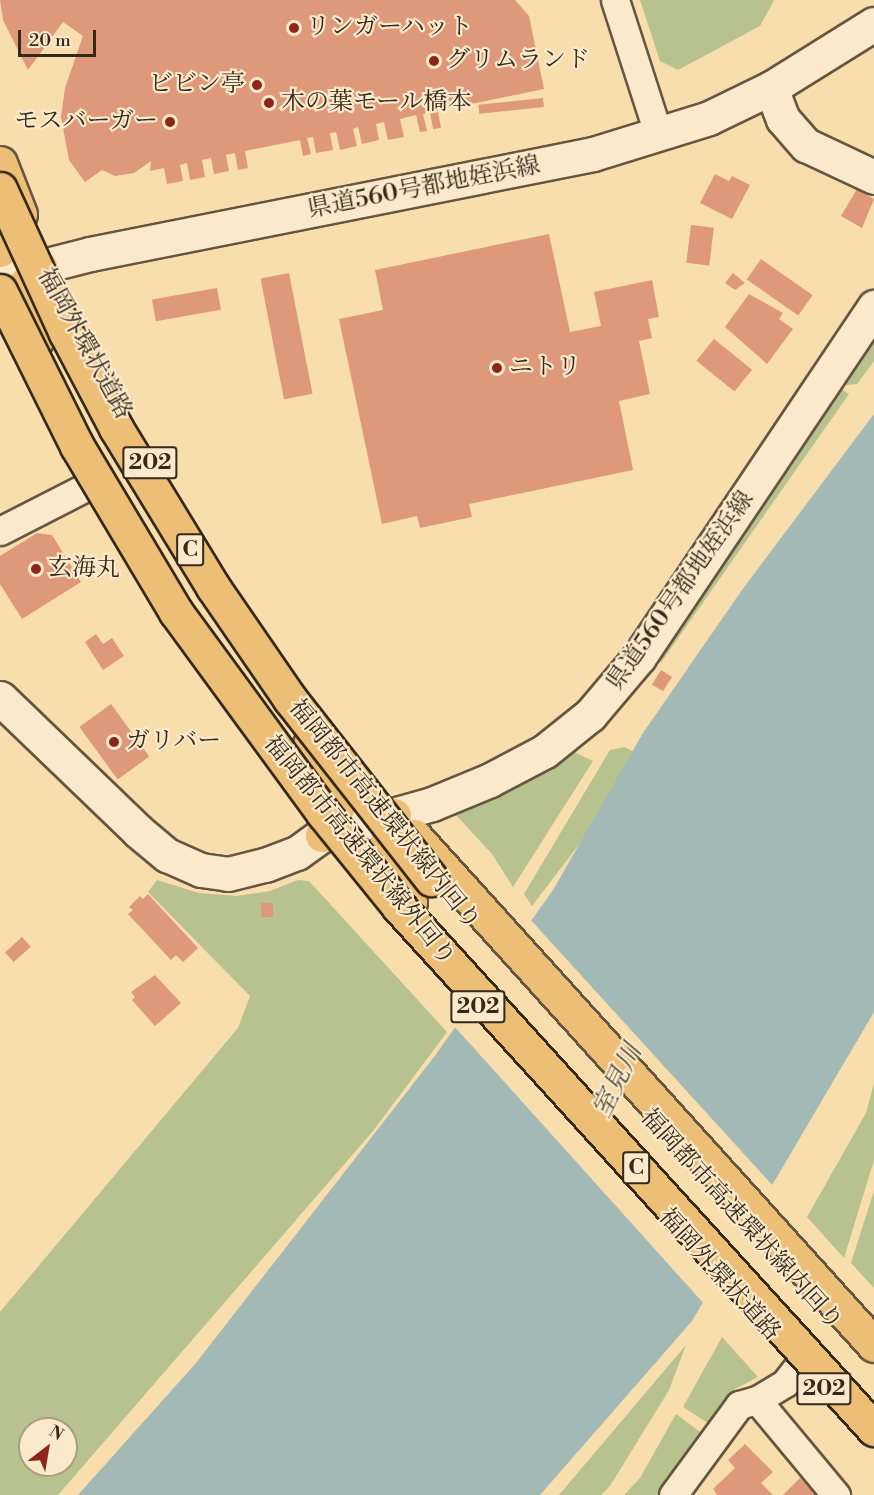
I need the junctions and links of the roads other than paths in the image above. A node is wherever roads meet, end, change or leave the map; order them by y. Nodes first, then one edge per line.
1 (615, 0) edge
2 (874, 24) edge
3 (771, 88) junction
4 (658, 133) junction
5 (0, 163) edge
6 (874, 177) edge
7 (0, 189) edge
8 (0, 216) edge
9 (0, 250) edge
10 (40, 267) junction
11 (0, 277) edge
12 (0, 291) edge
13 (874, 307) edge
14 (0, 320) edge
15 (88, 486) junction
16 (0, 531) edge
17 (271, 653) junction
18 (0, 698) edge
19 (394, 815) junction
20 (322, 835) junction
21 (431, 942) junction
22 (874, 1345) edge
23 (800, 1364) junction
24 (874, 1366) edge
25 (757, 1400) junction
26 (874, 1430) edge
27 (874, 1443) edge
28 (673, 1495) edge
29 (836, 1495) edge

1 - 4 street
2 - 3 street, 県道560号都地姪浜線
3 - 4 street, 県道560号都地姪浜線
3 - 6 street
4 - 10 street, 県道560号都地姪浜線
5 - 10 highway, 福岡外環状道路 / 202
7 - 24 highway, 福岡都市高速環状線内回り / C, bridge
8 - 9 highway
10 - 11 street, 県道560号都地姪浜線
10 - 15 highway
10 - 17 highway, 福岡外環状道路 / 202
12 - 26 highway, 福岡都市高速環状線外回り / C, bridge
13 - 19 street, 県道560号都地姪浜線
14 - 15 highway, 202
15 - 16 street
15 - 20 highway, 202
17 - 19 highway, 福岡外環状道路 / 202
17 - 20 highway
18 - 20 street, 県道560号都地姪浜線
19 - 20 street, 県道560号都地姪浜線
19 - 21 highway
19 - 22 highway, 福岡外環状道路 / 202
20 - 21 highway, 202
21 - 23 highway, 福岡外環状道路 / 202, bridge
23 - 25 street
23 - 27 highway, 福岡外環状道路 / 202
25 - 28 street
25 - 29 street

